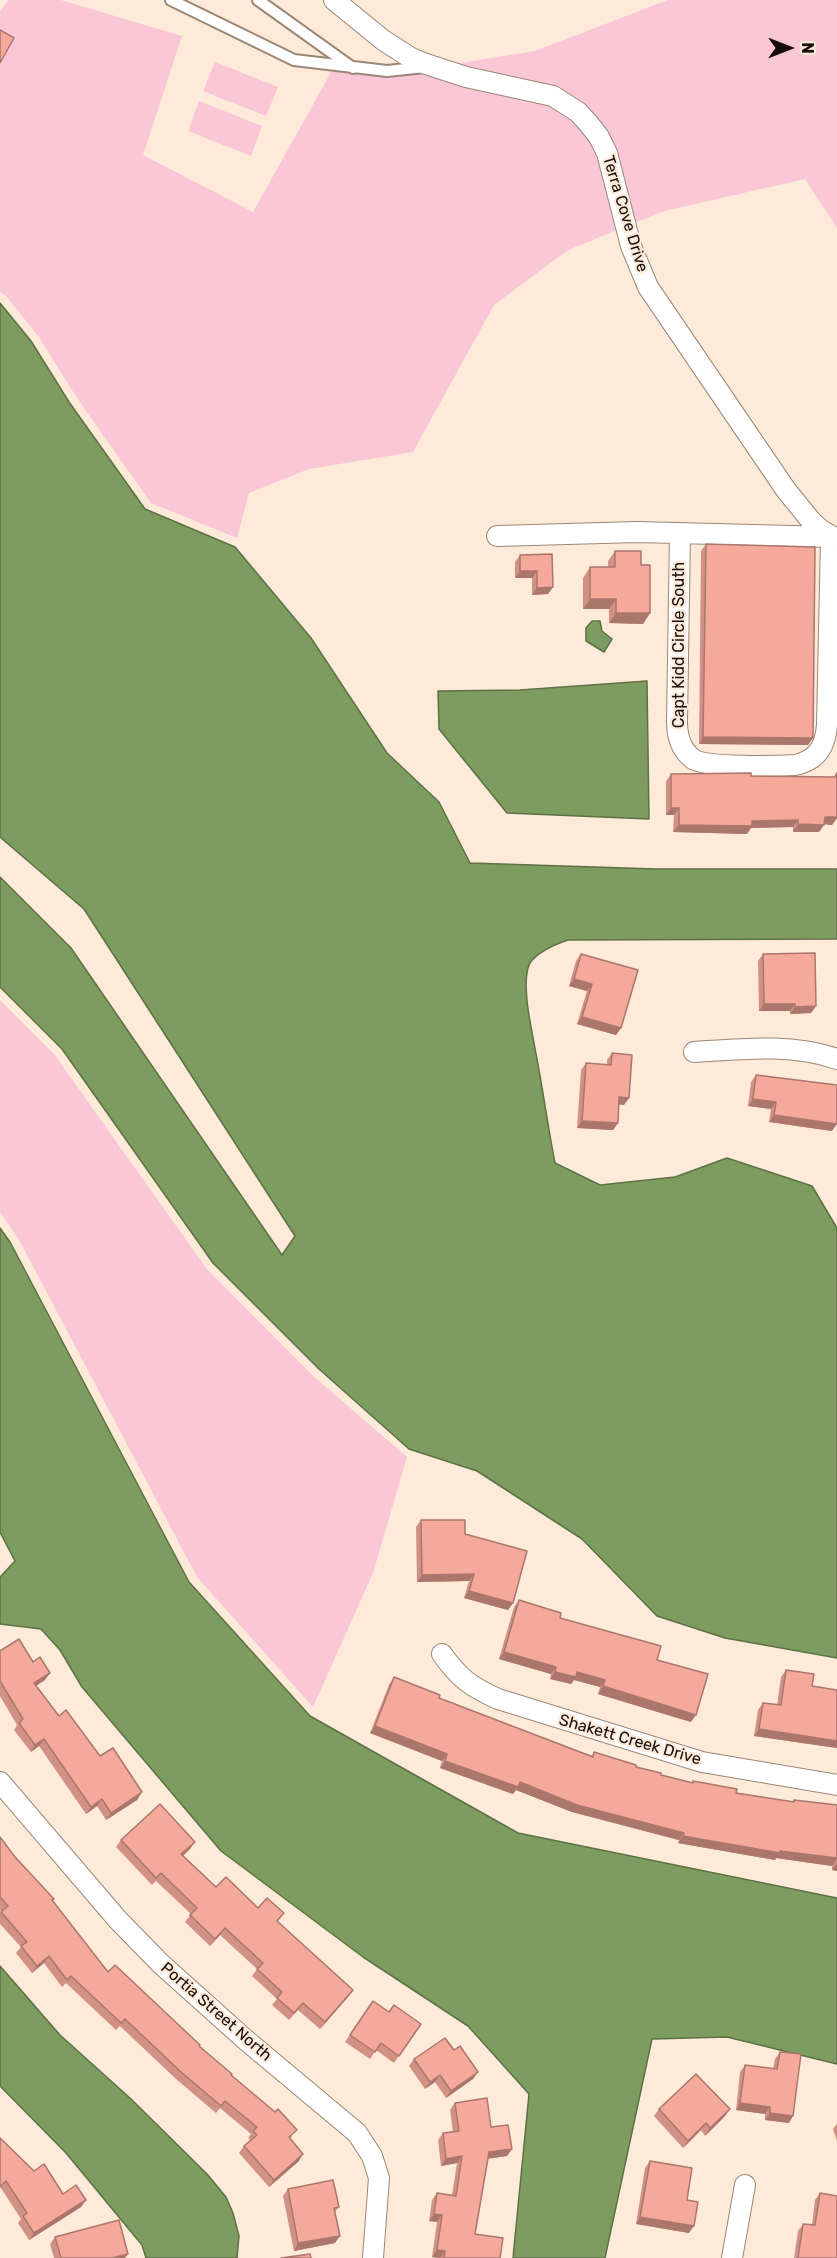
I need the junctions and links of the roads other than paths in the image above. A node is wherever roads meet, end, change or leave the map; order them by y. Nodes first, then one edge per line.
1 (171, 0) edge
2 (258, 0) edge
3 (334, 0) edge
4 (431, 66) junction
5 (353, 68) junction
6 (680, 533) junction
7 (497, 536) dead end
8 (834, 537) edge
9 (694, 1052) dead end
10 (837, 1059) edge
11 (442, 1654) dead end
12 (0, 1782) edge
13 (837, 1785) edge
14 (745, 2185) dead end
15 (373, 2258) edge
16 (732, 2258) edge

1 - 5 lane
2 - 5 lane
3 - 4 street, Terra Cove Drive
4 - 5 lane
4 - 8 street, Terra Cove Drive
6 - 7 street
6 - 8 street
6 - 8 street, Capt Kidd Circle South
9 - 10 street
11 - 13 street, Shakett Creek Drive
12 - 15 street, Portia Street North
14 - 16 street

